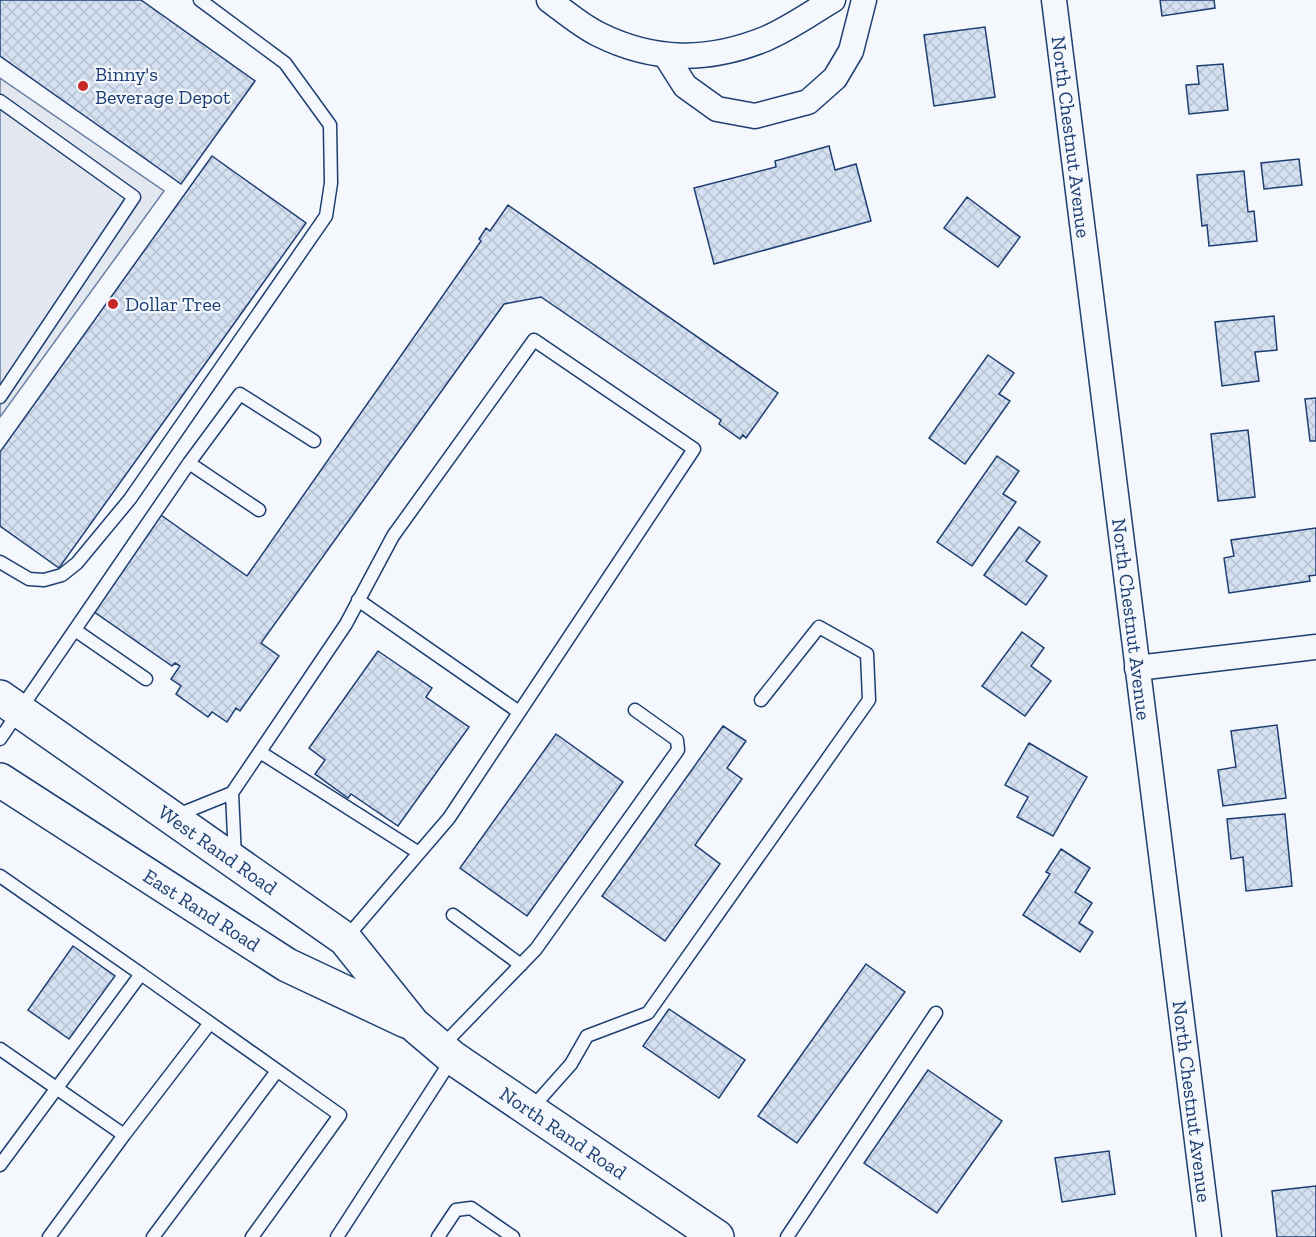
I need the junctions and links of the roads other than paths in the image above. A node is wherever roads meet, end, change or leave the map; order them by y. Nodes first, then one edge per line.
1 (200, 0) edge
2 (549, 0) edge
3 (833, 0) edge
4 (864, 0) edge
5 (1054, 0) edge
6 (666, 56) junction
7 (2, 107) edge
8 (0, 397) edge
9 (315, 441) dead end
10 (189, 463) junction
11 (259, 510) dead end
12 (0, 562) edge
13 (358, 600) junction
14 (75, 630) junction
15 (1316, 647) edge
16 (1137, 668) junction
17 (146, 679) dead end
18 (761, 700) dead end
19 (10, 704) edge
20 (635, 710) dead end
21 (519, 712) junction
22 (0, 739) edge
23 (260, 752) junction
24 (0, 780) edge
25 (232, 793) junction
26 (172, 817) junction
27 (419, 853) junction
28 (235, 862) junction
29 (0, 876) edge
30 (453, 915) dead end
31 (345, 939) junction
32 (521, 965) junction
33 (141, 974) junction
34 (936, 1013) dead end
35 (210, 1023) junction
36 (413, 1024) junction
37 (0, 1049) edge
38 (447, 1052) junction
39 (277, 1071) junction
40 (56, 1089) junction
41 (531, 1110) junction
42 (123, 1135) junction
43 (0, 1165) edge
44 (49, 1237) edge
45 (153, 1237) edge
46 (252, 1237) edge
47 (337, 1237) edge
48 (438, 1237) edge
49 (513, 1237) edge
50 (717, 1237) edge
51 (787, 1237) edge
52 (1209, 1237) edge

1 - 12 lane
2 - 6 street
3 - 6 street
4 - 6 street
5 - 16 street, North Chestnut Avenue
7 - 8 lane
9 - 10 lane
10 - 11 lane
10 - 14 lane
13 - 21 lane
13 - 21 lane
13 - 23 lane
14 - 17 lane
14 - 19 lane
15 - 16 street
16 - 52 street, North Chestnut Avenue
18 - 41 lane
19 - 22 lane
19 - 26 main road, West Rand Road
20 - 32 lane
21 - 27 lane
23 - 25 lane
23 - 27 lane
24 - 36 main road, East Rand Road
25 - 26 lane
25 - 28 lane
26 - 28 main road, West Rand Road
27 - 31 lane
28 - 31 main road, West Rand Road
29 - 33 lane
30 - 32 lane
31 - 36 main road, West Rand Road
32 - 38 lane
33 - 35 lane
33 - 40 lane
34 - 51 lane
35 - 39 lane
35 - 42 lane
36 - 38 main road, North Rand Road
37 - 40 lane
38 - 41 main road, North Rand Road
38 - 47 lane
39 - 45 lane
39 - 46 lane
40 - 42 lane
40 - 43 lane
41 - 50 main road, North Rand Road
42 - 44 lane
48 - 49 lane

